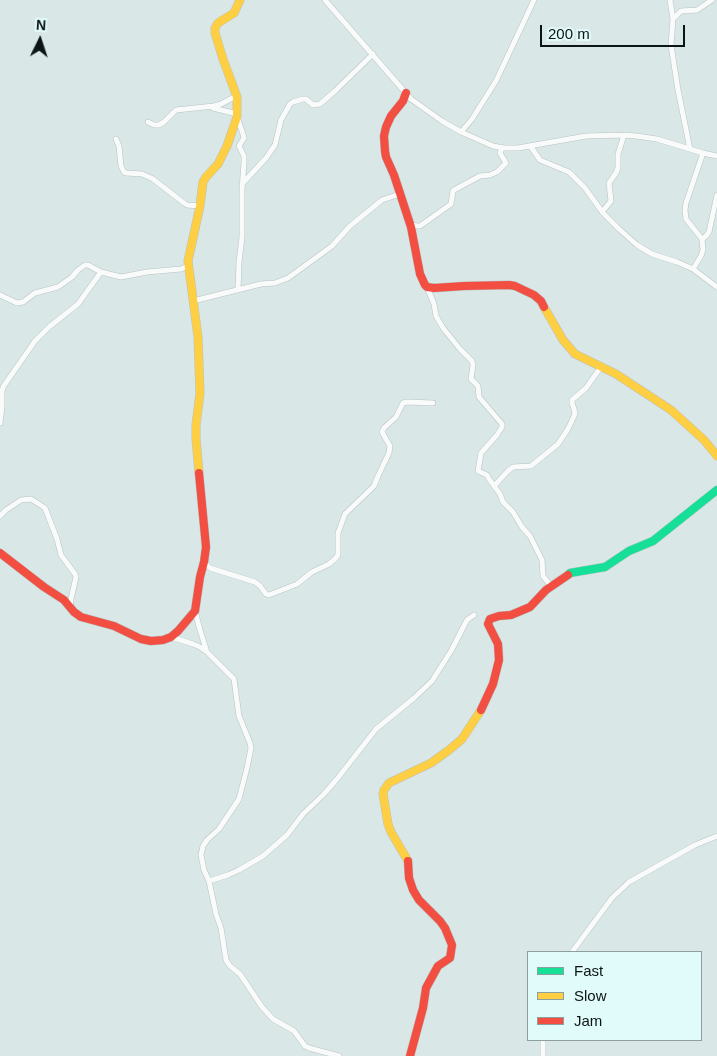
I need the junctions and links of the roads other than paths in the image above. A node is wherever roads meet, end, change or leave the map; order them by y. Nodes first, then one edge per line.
1 (240, 0) edge
2 (325, 0) edge
3 (534, 0) edge
4 (670, 0) edge
5 (712, 0) edge
6 (673, 19) junction
7 (373, 54) junction
8 (406, 92) junction
9 (236, 96) junction
10 (210, 107) junction
11 (237, 116) junction
12 (148, 122) dead end
13 (461, 132) junction
14 (624, 135) junction
15 (116, 139) dead end
16 (531, 147) junction
17 (502, 148) junction
18 (690, 149) junction
19 (703, 153) junction
20 (717, 156) edge
21 (242, 184) junction
22 (400, 194) junction
23 (717, 195) edge
24 (200, 206) junction
25 (602, 212) junction
26 (410, 225) junction
27 (702, 239) junction
28 (188, 266) junction
29 (693, 270) junction
30 (101, 272) junction
31 (427, 287) junction
32 (717, 287) edge
33 (238, 290) junction
34 (0, 295) edge
35 (193, 301) junction
36 (602, 367) junction
37 (433, 404) dead end
38 (0, 423) edge
39 (717, 456) edge
40 (494, 486) junction
41 (717, 490) edge
42 (0, 516) edge
43 (0, 552) edge
44 (204, 562) junction
45 (550, 586) junction
46 (70, 608) junction
47 (195, 611) junction
48 (474, 615) dead end
49 (171, 637) junction
50 (207, 652) junction
51 (717, 836) edge
52 (209, 881) junction
53 (573, 951) edge
54 (543, 1041) edge
55 (339, 1056) edge
56 (410, 1056) edge
57 (543, 1056) edge

1 - 9 street
2 - 7 street
3 - 13 street
4 - 6 street
5 - 6 street
6 - 18 street
7 - 8 street
7 - 21 street
8 - 13 street
8 - 22 street
9 - 10 street
9 - 11 street
10 - 11 street
10 - 12 street
11 - 21 street
11 - 24 street
13 - 17 street
14 - 16 street
14 - 18 street
14 - 25 street
15 - 24 street
16 - 17 street
16 - 25 street
17 - 26 street
18 - 19 street
19 - 20 street
19 - 27 street
21 - 33 street
22 - 26 street
22 - 33 street
23 - 27 street
24 - 28 street
25 - 29 street
26 - 31 street
27 - 29 street
28 - 30 street
28 - 35 street
29 - 32 street
30 - 34 street
30 - 38 street
31 - 36 street
31 - 40 street
33 - 35 street
35 - 44 street
36 - 39 street
36 - 40 street
37 - 44 street
40 - 45 street
41 - 45 street
42 - 46 street
43 - 46 street
44 - 47 street
45 - 56 street
46 - 49 street
47 - 49 street
47 - 50 street
48 - 52 street
49 - 50 street
50 - 52 street
51 - 53 street
52 - 55 street
54 - 57 street

